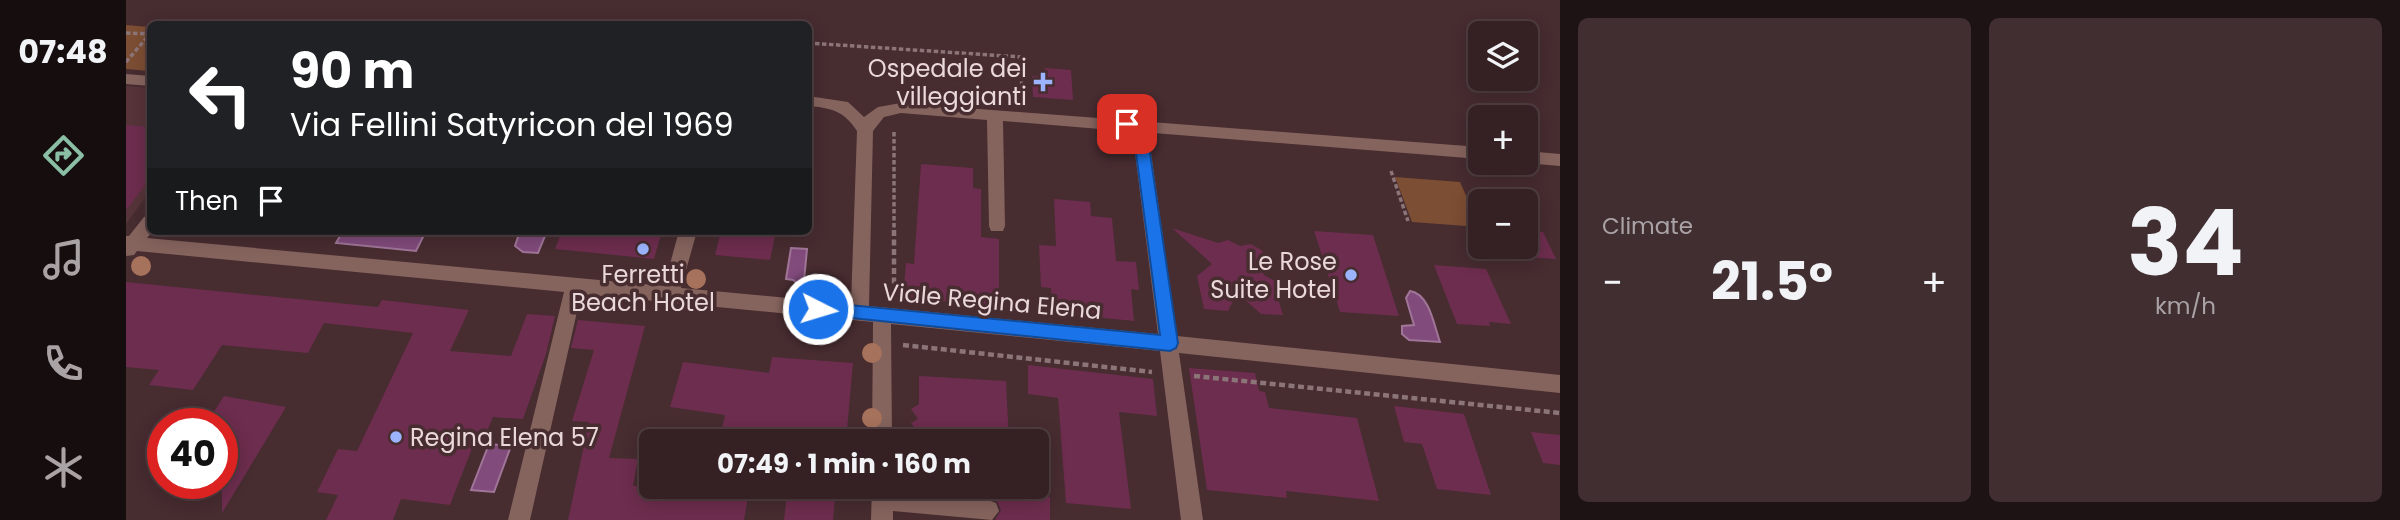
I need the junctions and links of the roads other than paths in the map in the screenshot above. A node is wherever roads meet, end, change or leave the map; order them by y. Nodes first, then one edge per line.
1 (126, 79) edge
2 (147, 81) edge
3 (812, 101) edge
4 (995, 115) junction
5 (1127, 124) junction
6 (865, 131) junction
7 (1468, 152) edge
8 (1538, 158) edge
9 (1560, 160) edge
10 (147, 226) edge
11 (997, 226) dead end
12 (687, 235) edge
13 (129, 247) edge
14 (575, 285) junction
15 (670, 296) junction
16 (860, 313) junction
17 (882, 315) junction
18 (1170, 343) junction
19 (1560, 384) edge
20 (882, 429) edge
21 (882, 502) edge
22 (988, 511) dead end
23 (519, 520) edge
24 (1192, 520) edge

1 - 2 street
3 - 6 street
4 - 5 street
4 - 6 street
4 - 11 street
5 - 7 street
5 - 18 street
6 - 16 street
8 - 9 street
10 - 13 street
12 - 15 street
13 - 14 street, Viale Regina Elena
14 - 15 street, Viale Regina Elena
14 - 23 street
15 - 16 street, Viale Regina Elena
16 - 17 street, Viale Regina Elena
17 - 18 street, Viale Regina Elena
17 - 20 street
18 - 19 street, Viale Regina Elena
18 - 24 street
21 - 22 street

